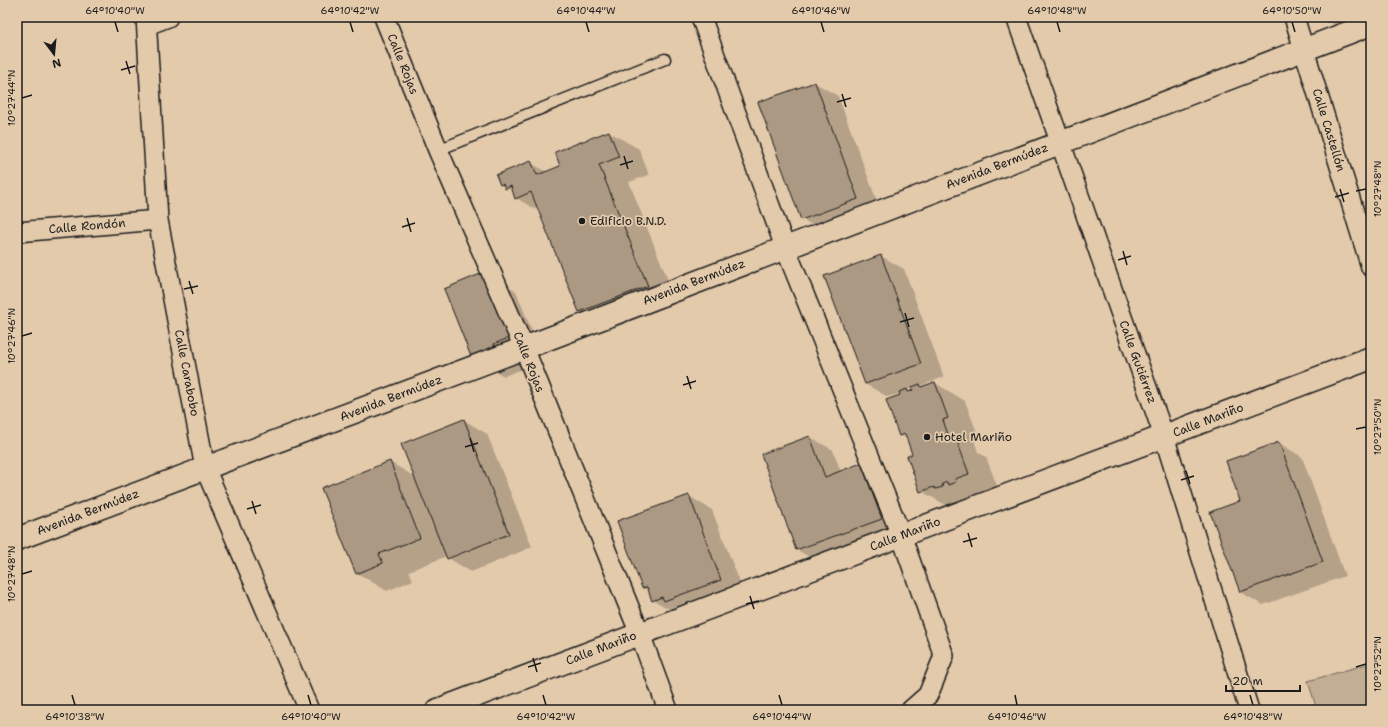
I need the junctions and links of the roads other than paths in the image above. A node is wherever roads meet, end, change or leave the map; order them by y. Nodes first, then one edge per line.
1 (168, 17) edge
2 (384, 17) edge
3 (701, 17) edge
4 (1016, 17) edge
5 (1294, 17) edge
6 (146, 21) edge
7 (1371, 24) edge
8 (1304, 50) junction
9 (665, 59) dead end
10 (1060, 142) junction
11 (438, 150) junction
12 (158, 220) junction
13 (17, 232) edge
14 (785, 247) junction
15 (1371, 267) edge
16 (524, 348) junction
17 (1371, 358) edge
18 (1164, 436) junction
19 (205, 468) junction
20 (901, 536) junction
21 (17, 539) edge
22 (640, 634) junction
23 (309, 710) edge
24 (438, 710) edge
25 (668, 710) edge
26 (911, 710) edge
27 (1249, 710) edge

1 - 6 street
2 - 11 street, Calle Rojas
3 - 14 street
4 - 10 street, Calle Gutiérrez
5 - 8 street, Calle Castellón
6 - 12 street, Calle Carabobo
7 - 8 street, Avenida Bermúdez
8 - 10 street, Avenida Bermúdez
8 - 15 street, Calle Castellón
9 - 11 lane
10 - 14 street, Avenida Bermúdez
10 - 18 street, Calle Gutiérrez
11 - 16 street, Calle Rojas
12 - 13 street, Calle Rondón
12 - 19 street, Calle Carabobo
14 - 16 street, Avenida Bermúdez
14 - 20 street
16 - 19 street, Avenida Bermúdez
16 - 22 street, Calle Rojas
17 - 18 street, Calle Mariño
18 - 20 street, Calle Mariño
18 - 27 street, Calle Gutiérrez
19 - 21 street, Avenida Bermúdez
19 - 23 street, Calle Carabobo
20 - 22 street, Calle Mariño
20 - 26 street
22 - 24 street, Calle Mariño
22 - 25 street, Calle Rojas

